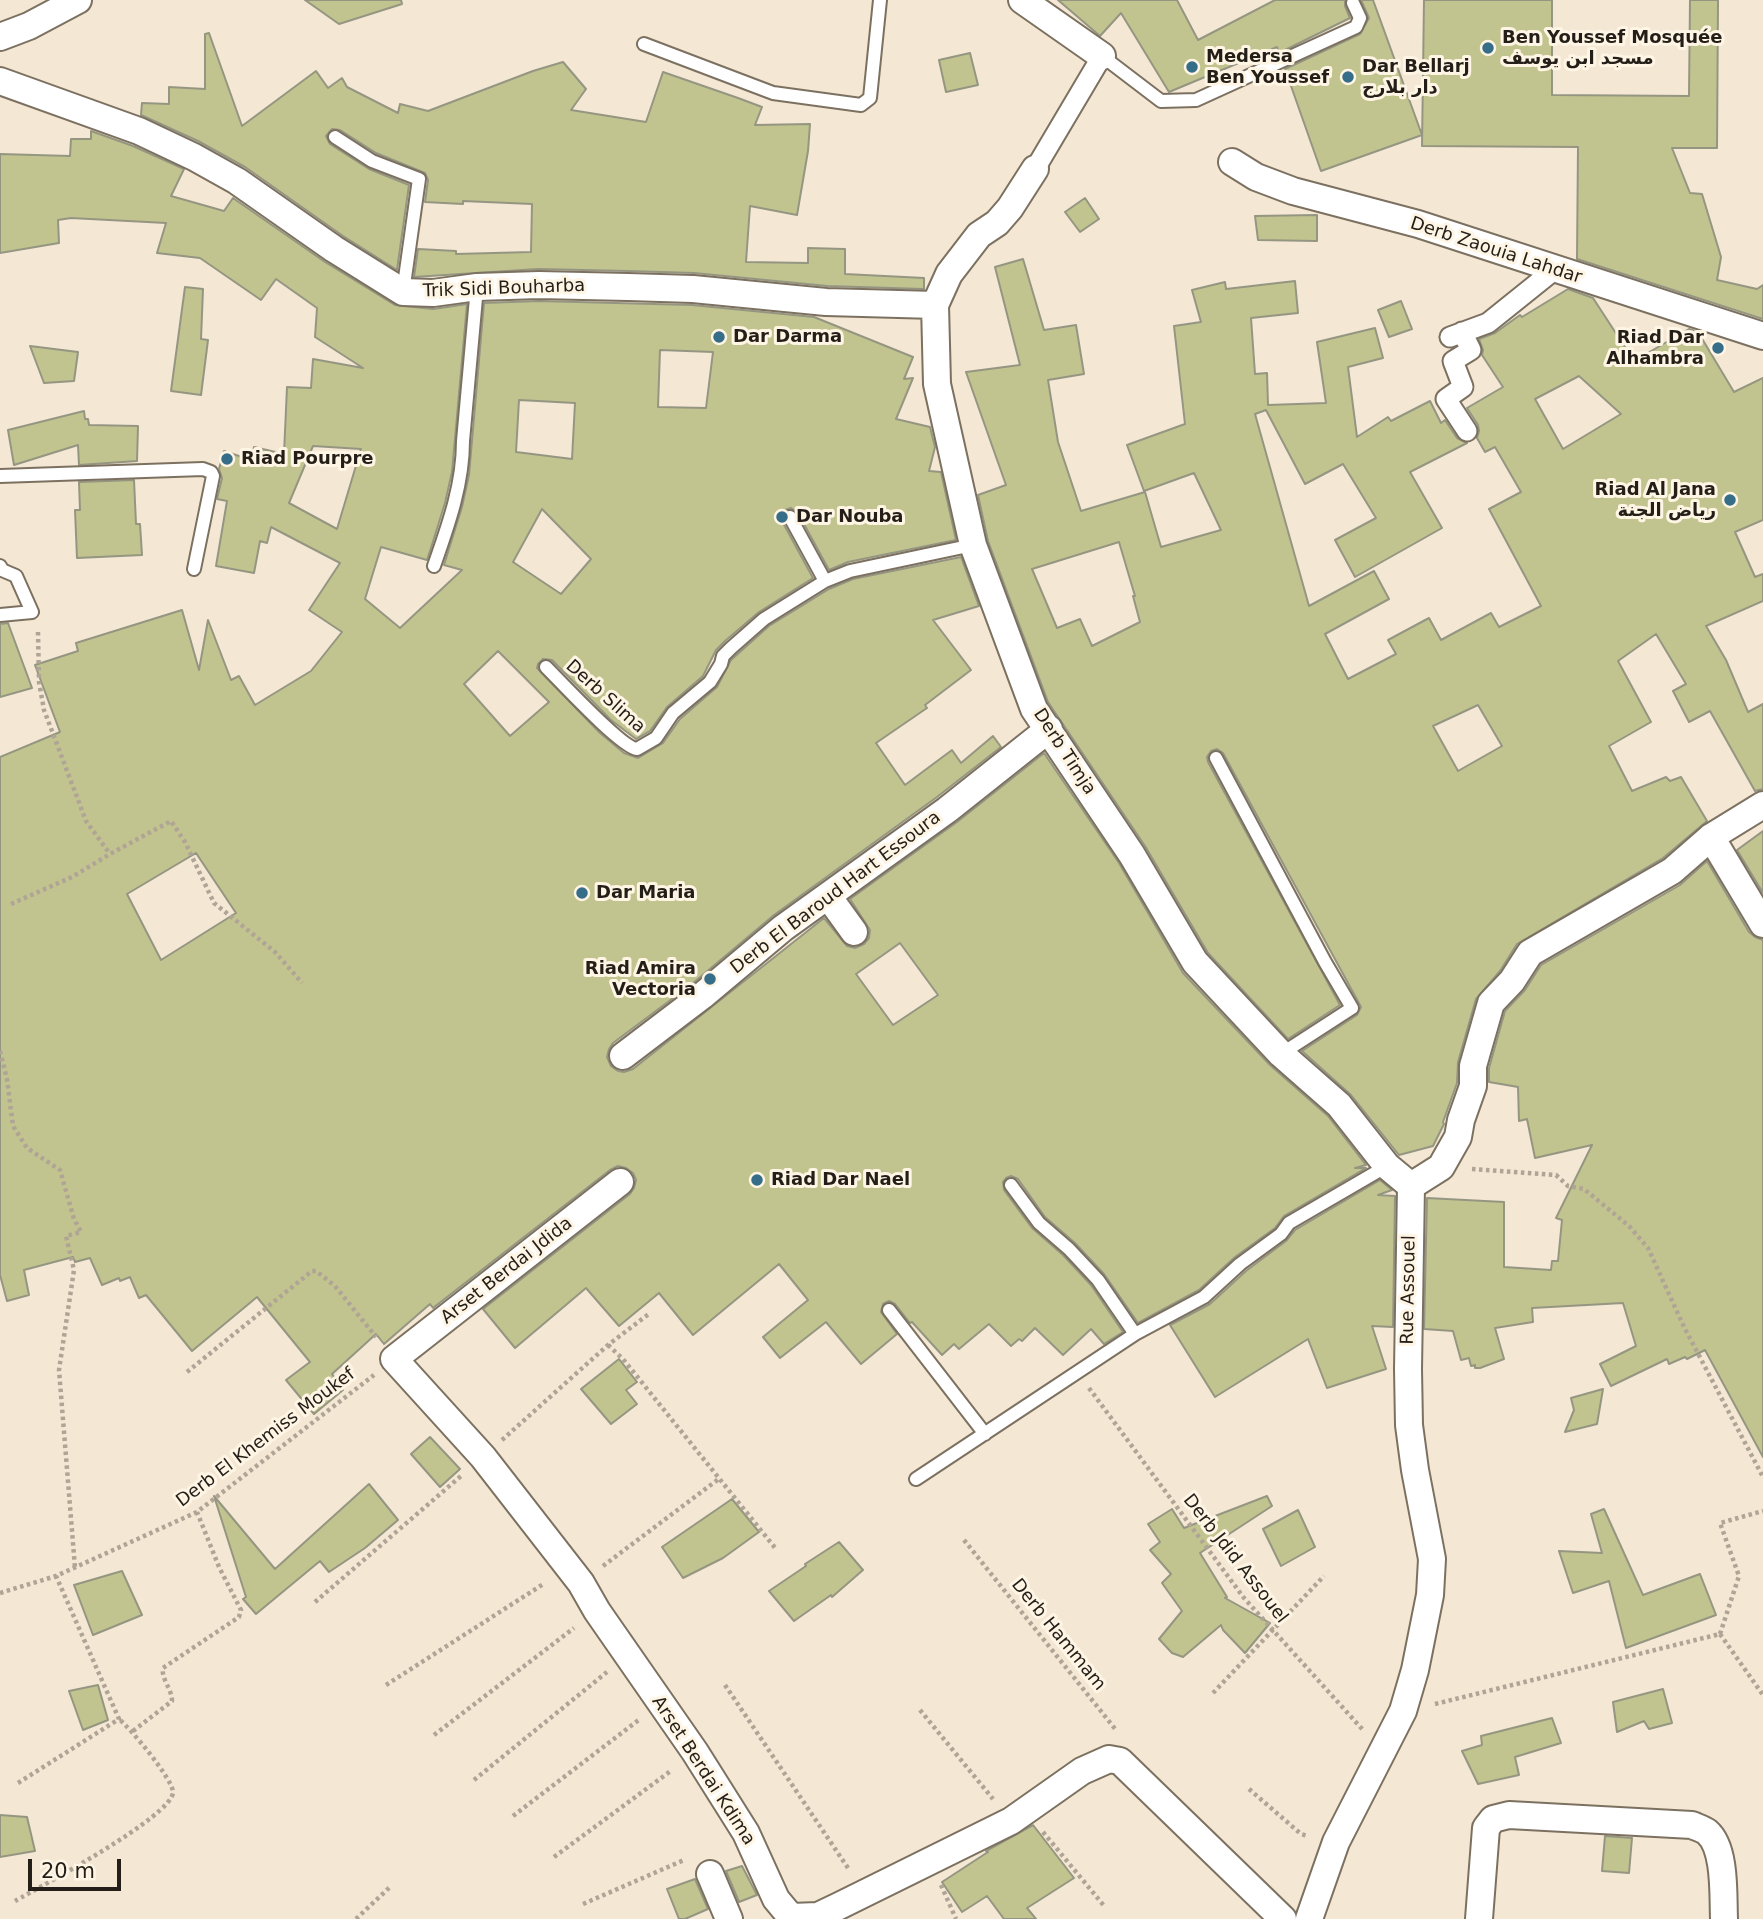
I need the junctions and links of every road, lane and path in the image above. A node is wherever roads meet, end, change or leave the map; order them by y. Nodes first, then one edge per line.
1 (78, 0) edge
2 (880, 0) edge
3 (1022, 0) edge
4 (1353, 3) dead end
5 (0, 37) edge
6 (644, 44) dead end
7 (1102, 56) junction
8 (0, 81) edge
9 (335, 137) dead end
10 (1232, 162) dead end
11 (1035, 169) joint
12 (1554, 270) junction
13 (477, 287) junction
14 (403, 292) junction
15 (935, 304) junction
16 (1763, 336) edge
17 (1467, 431) dead end
18 (0, 476) edge
19 (790, 517) dead end
20 (973, 545) junction
21 (0, 566) edge
22 (434, 566) dead end
23 (194, 569) dead end
24 (825, 581) junction
25 (32, 612) junction
26 (0, 615) edge
27 (546, 667) dead end
28 (1049, 729) junction
29 (1216, 758) dead end
30 (1763, 805) edge
31 (1711, 837) junction
32 (110, 854) junction
33 (828, 896) junction
34 (11, 904) dead end
35 (1763, 924) edge
36 (854, 932) dead end
37 (302, 983) dead end
38 (0, 1051) edge
39 (1280, 1054) junction
40 (623, 1056) dead end
41 (1387, 1166) junction
42 (1441, 1167) junction
43 (620, 1182) dead end
44 (1011, 1185) dead end
45 (1411, 1186) junction
46 (889, 1310) dead end
47 (650, 1313) dead end
48 (1135, 1334) junction
49 (608, 1345) junction
50 (394, 1359) junction
51 (187, 1372) dead end
52 (1078, 1372) junction
53 (985, 1434) junction
54 (483, 1457) junction
55 (720, 1478) junction
56 (1763, 1478) edge
57 (916, 1479) dead end
58 (1763, 1511) edge
59 (197, 1512) junction
60 (964, 1539) dead end
61 (776, 1549) dead end
62 (75, 1568) junction
63 (575, 1575) junction
64 (56, 1576) junction
65 (1324, 1576) dead end
66 (0, 1593) edge
67 (314, 1602) dead end
68 (597, 1611) junction
69 (1272, 1630) junction
70 (1720, 1634) junction
71 (627, 1656) junction
72 (386, 1685) dead end
73 (725, 1685) dead end
74 (1213, 1693) dead end
75 (1763, 1695) edge
76 (660, 1703) junction
77 (920, 1710) dead end
78 (1403, 1711) junction
79 (119, 1718) junction
80 (132, 1731) junction
81 (434, 1735) dead end
82 (1122, 1738) dead end
83 (695, 1752) junction
84 (1383, 1752) junction
85 (474, 1780) dead end
86 (18, 1783) dead end
87 (1249, 1789) dead end
88 (513, 1816) dead end
89 (1019, 1816) junction
90 (1336, 1842) junction
91 (554, 1857) dead end
92 (931, 1861) junction
93 (703, 1864) joint
94 (391, 1886) dead end
95 (864, 1892) junction
96 (15, 1902) dead end
97 (583, 1904) dead end
98 (1105, 1907) dead end
99 (356, 1919) edge
100 (729, 1919) edge
101 (956, 1919) edge
102 (1283, 1919) edge
103 (1309, 1919) edge
104 (1479, 1919) edge
105 (1724, 1919) edge

1 - 5 street
2 - 6 lane
3 - 7 street
4 - 7 lane
7 - 11 street
8 - 14 street, Trik Sidi Bouharba
9 - 14 lane
10 - 12 street, Derb Zaouia Lahdar
11 - 15 street, Derb Timja
12 - 16 street, Derb Zaouia Lahdar
12 - 17 street
13 - 14 street, Trik Sidi Bouharba
13 - 15 street, Trik Sidi Bouharba
13 - 22 lane
15 - 20 street, Derb Timja
18 - 23 lane
19 - 24 lane
20 - 24 lane, Derb Slima
20 - 28 street, Derb Timja
21 - 25 lane
24 - 27 lane, Derb Slima
25 - 26 lane
25 - 32 path
28 - 33 street, Derb El Baroud Hart Essoura
28 - 39 street, Derb Timja
29 - 39 lane
30 - 31 street
31 - 35 street
31 - 42 street
32 - 34 path
32 - 37 path
33 - 36 street
33 - 40 street, Derb El Baroud Hart Essoura
38 - 62 path
39 - 41 street, Derb Timja
41 - 45 street, Derb Timja
41 - 48 lane
42 - 45 street
42 - 56 path
43 - 50 street, Arset Berdai Jdida
44 - 48 lane
45 - 78 street, Rue Assouel
46 - 53 lane
47 - 49 path
48 - 52 lane
49 - 54 path
49 - 55 path
50 - 51 path
50 - 54 street, Arset Berdai Kdima
50 - 59 path, Derb El Khemiss Moukef
52 - 53 lane
52 - 69 path, Derb Jdid Assouel
53 - 57 lane
54 - 63 street, Arset Berdai Kdima
54 - 67 path
55 - 61 path
55 - 63 path
58 - 70 path
59 - 62 path, Derb El Khemiss Moukef
59 - 80 path
60 - 82 path, Derb Hammam
62 - 64 path, Derb El Khemiss Moukef
63 - 68 street, Arset Berdai Kdima
63 - 72 path
64 - 66 path, Derb El Khemiss Moukef
64 - 79 path
65 - 69 path
68 - 71 street, Arset Berdai Kdima
68 - 81 path
69 - 74 path
69 - 84 path, Derb Jdid Assouel
70 - 75 path
70 - 78 path
71 - 76 street, Arset Berdai Kdima
71 - 85 path
73 - 95 path
76 - 83 street, Arset Berdai Kdima
76 - 88 path
77 - 89 path
78 - 84 street, Rue Assouel
79 - 80 path
79 - 86 path
80 - 96 path
83 - 91 path
83 - 95 street, Arset Berdai Kdima
84 - 90 street, Rue Assouel
87 - 90 path
89 - 92 street, Arset Berdai Kdima
89 - 98 path
89 - 102 street, Arset Berdai Kdima
90 - 103 street, Rue Assouel
92 - 95 street, Arset Berdai Kdima
92 - 101 path
93 - 97 path
93 - 100 street
94 - 99 path
104 - 105 street

